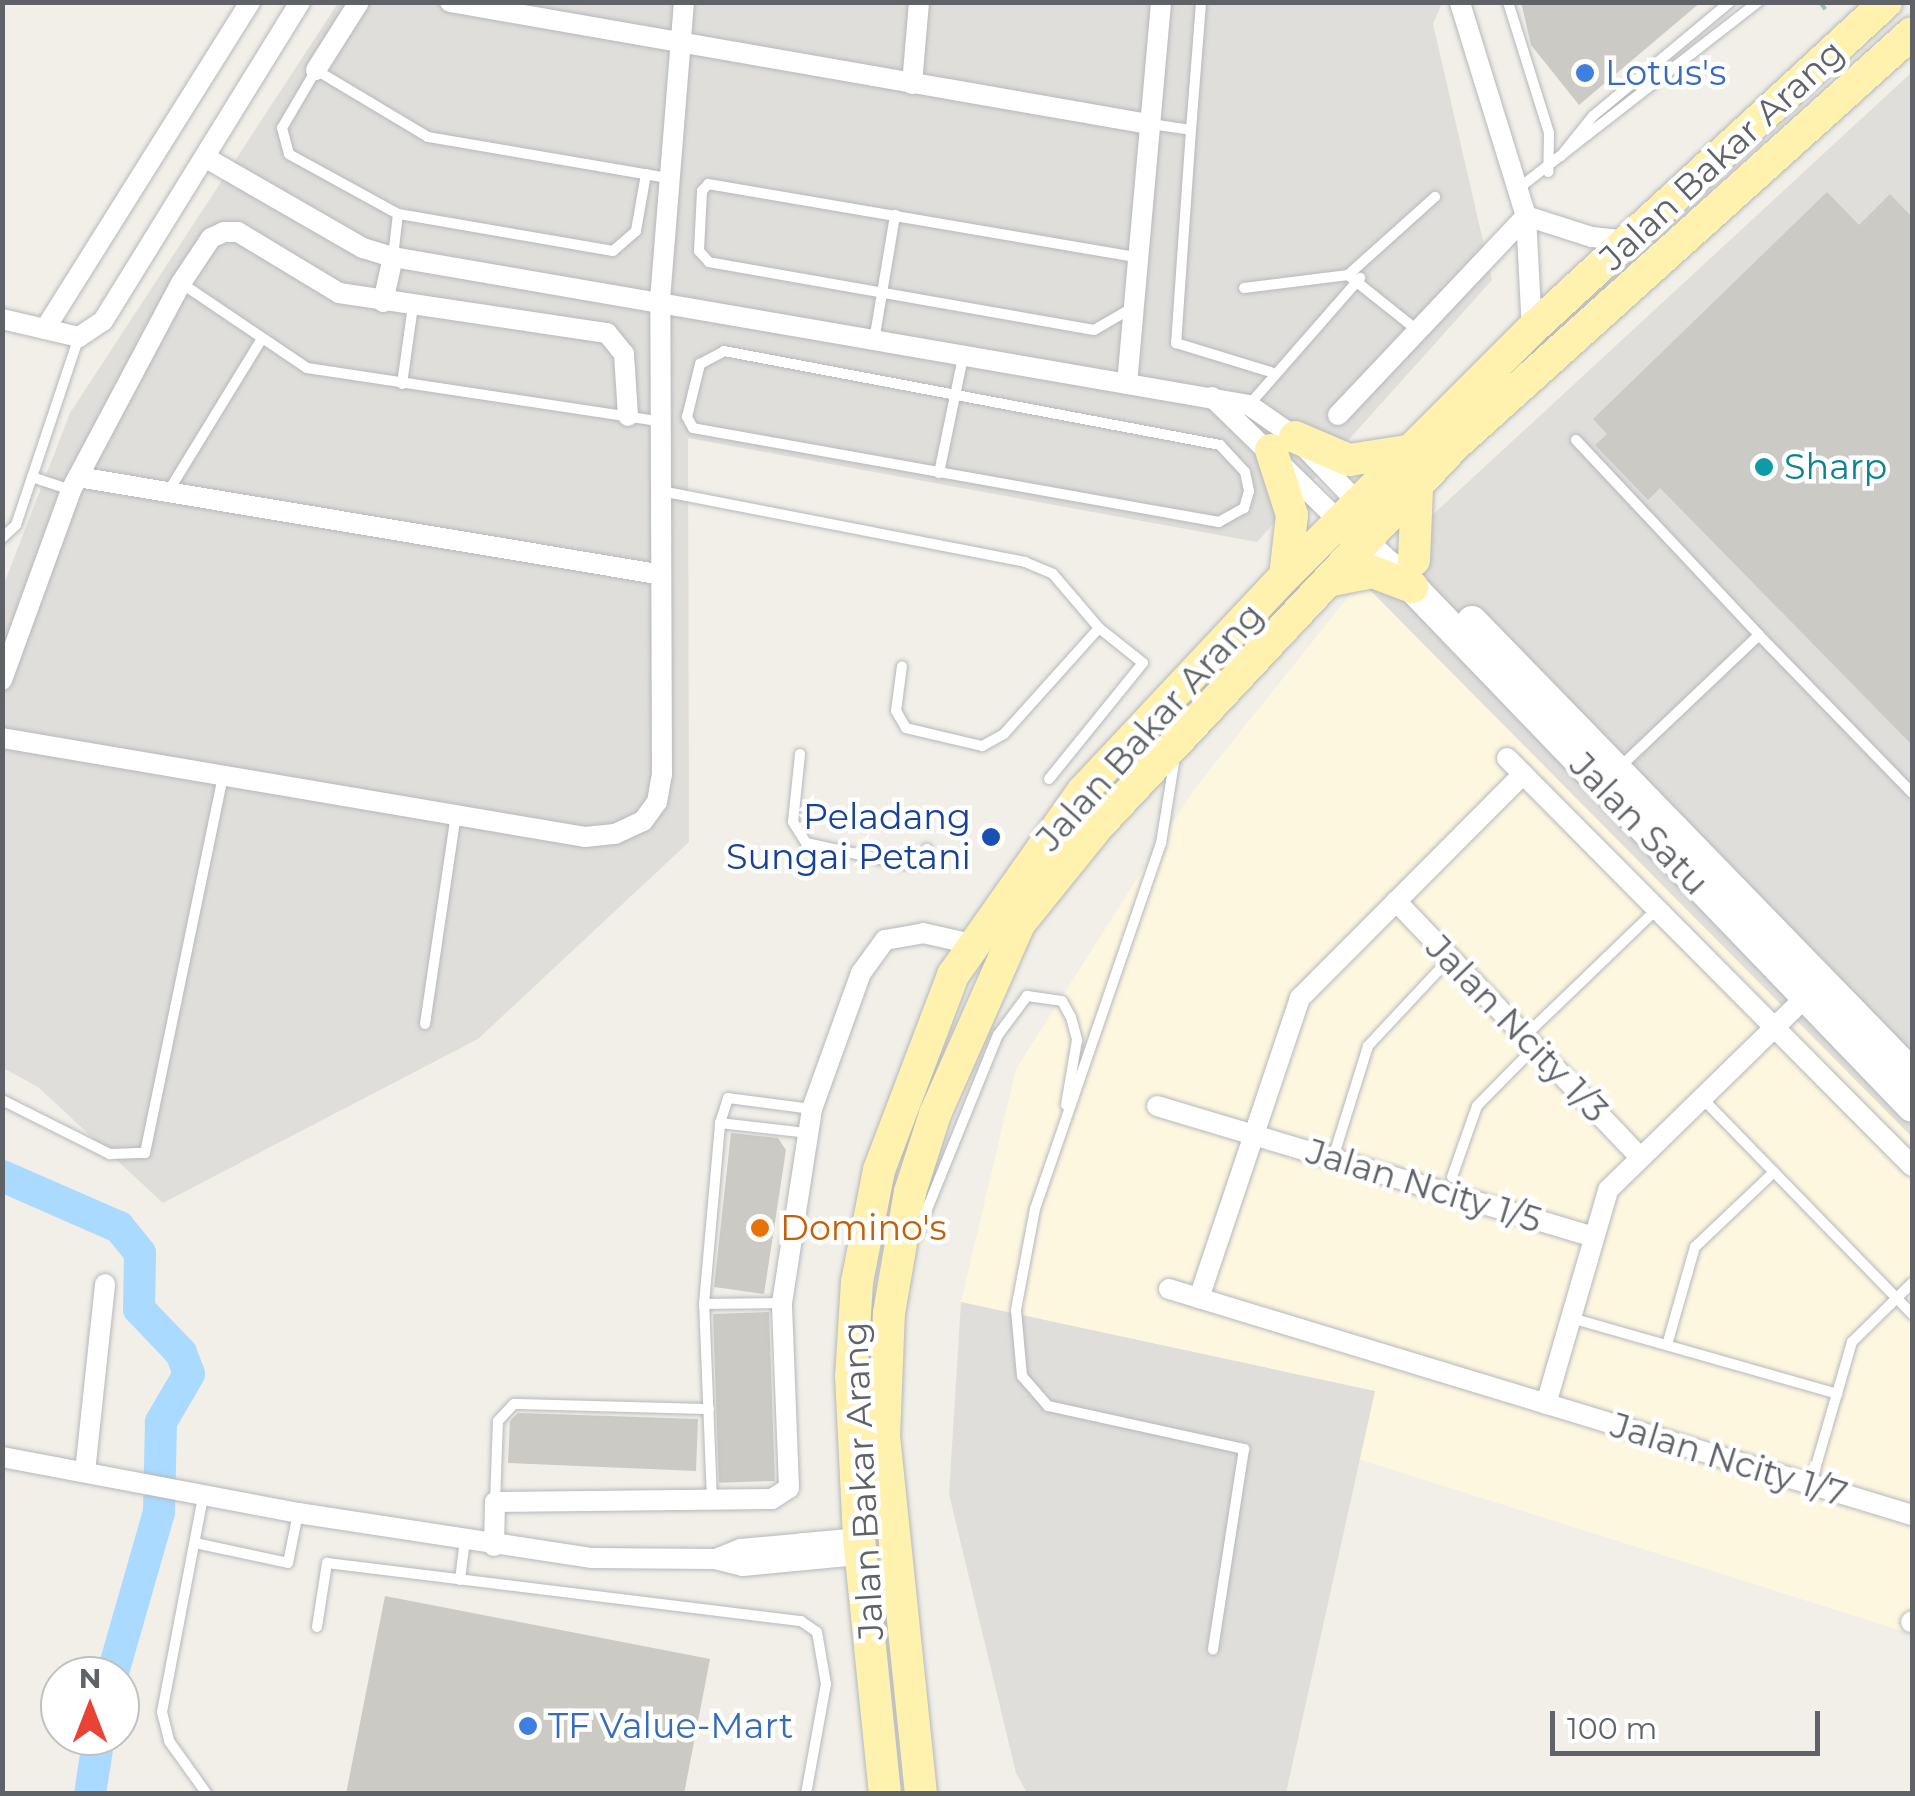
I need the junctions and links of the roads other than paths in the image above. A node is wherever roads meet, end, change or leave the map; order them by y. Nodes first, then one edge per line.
1 (250, 2) edge
2 (300, 2) edge
3 (359, 2) edge
4 (450, 2) edge
5 (684, 2) edge
6 (919, 2) edge
7 (1161, 2) edge
8 (1201, 2) edge
9 (1508, 2) edge
10 (1730, 2) edge
11 (1758, 2) edge
12 (1886, 2) edge
13 (1460, 3) edge
14 (1744, 7) edge
15 (1912, 33) edge
16 (680, 45) junction
17 (316, 70) junction
18 (912, 84) junction
19 (1148, 124) junction
20 (1191, 130) junction
21 (208, 159) junction
22 (1548, 172) junction
23 (646, 174) junction
24 (670, 178) junction
25 (1520, 188) junction
26 (1435, 197) dead end
27 (398, 214) junction
28 (895, 215) junction
29 (1526, 216) junction
30 (1633, 241) junction
31 (393, 256) junction
32 (1137, 257) junction
33 (1354, 276) junction
34 (180, 284) junction
35 (1244, 288) dead end
36 (881, 295) junction
37 (660, 300) junction
38 (382, 302) junction
39 (413, 306) junction
40 (1132, 308) junction
41 (2, 319) edge
42 (45, 329) junction
43 (1532, 329) junction
44 (1416, 330) junction
45 (78, 337) junction
46 (261, 340) junction
47 (874, 341) junction
48 (963, 357) junction
49 (1271, 372) junction
50 (402, 384) junction
51 (1127, 384) junction
52 (1210, 395) junction
53 (955, 396) junction
54 (1249, 405) junction
55 (1338, 415) dead end
56 (628, 416) junction
57 (658, 421) junction
58 (1576, 440) dead end
59 (1283, 444) junction
60 (1408, 451) junction
61 (939, 474) junction
62 (32, 477) junction
63 (75, 484) junction
64 (1417, 486) junction
65 (658, 490) junction
66 (168, 492) junction
67 (1360, 524) junction
68 (2, 538) edge
69 (656, 574) junction
70 (1412, 574) junction
71 (1285, 576) junction
72 (1332, 580) junction
73 (1099, 628) junction
74 (1760, 635) junction
75 (902, 666) dead end
76 (2, 680) edge
77 (2, 738) edge
78 (1177, 744) junction
79 (800, 754) dead end
80 (1507, 758) dead end
81 (1523, 774) junction
82 (223, 776) junction
83 (1609, 777) junction
84 (1049, 779) dead end
85 (1912, 793) edge
86 (456, 814) junction
87 (927, 849) dead end
88 (1396, 901) junction
89 (1658, 908) junction
90 (972, 944) junction
91 (1450, 958) junction
92 (1814, 989) junction
93 (425, 1024) dead end
94 (1777, 1026) junction
95 (1530, 1042) junction
96 (1912, 1074) edge
97 (1702, 1097) junction
98 (2, 1100) edge
99 (1157, 1106) dead end
100 (1912, 1107) edge
101 (812, 1110) junction
102 (720, 1122) junction
103 (1062, 1125) junction
104 (808, 1133) junction
105 (1254, 1134) junction
106 (1639, 1156) junction
107 (1333, 1158) junction
108 (1912, 1166) edge
109 (1774, 1172) junction
110 (1452, 1178) dead end
111 (1594, 1237) junction
112 (1912, 1283) edge
113 (105, 1284) dead end
114 (1170, 1289) dead end
115 (1199, 1298) junction
116 (1897, 1298) junction
117 (782, 1303) junction
118 (704, 1304) junction
119 (890, 1313) junction
120 (1912, 1314) edge
121 (1570, 1318) junction
122 (1667, 1346) junction
123 (1836, 1394) junction
124 (1546, 1404) junction
125 (709, 1409) junction
126 (2, 1457) edge
127 (84, 1472) junction
128 (1810, 1484) junction
129 (195, 1495) junction
130 (712, 1501) junction
131 (494, 1502) junction
132 (298, 1513) junction
133 (1912, 1516) edge
134 (465, 1542) junction
135 (194, 1543) junction
136 (494, 1546) junction
137 (860, 1547) junction
138 (460, 1580) junction
139 (317, 1627) dead end
140 (1213, 1650) dead end
141 (206, 1794) edge
142 (806, 1794) edge
143 (885, 1794) edge
144 (921, 1794) edge

1 - 42 street
2 - 21 street
3 - 17 street
4 - 16 street
5 - 16 street
6 - 18 street
7 - 19 street
8 - 20 lane
9 - 22 lane
10 - 22 lane
11 - 14 lane
12 - 30 main road, Jalan Bakar Arang
13 - 25 street
14 - 22 lane
15 - 64 main road, Jalan Bakar Arang
16 - 18 street
16 - 24 street
17 - 23 lane
17 - 27 lane
18 - 19 street
19 - 20 lane
19 - 32 street
20 - 49 lane
21 - 31 street
21 - 45 street
22 - 25 lane
23 - 24 lane
23 - 27 lane
24 - 37 street
25 - 29 street
26 - 33 lane
27 - 31 lane
28 - 32 lane
28 - 36 lane
28 - 36 lane
29 - 30 street
29 - 43 street
29 - 44 street
30 - 43 main road, Jalan Bakar Arang
31 - 37 street
31 - 38 street
32 - 40 street
33 - 35 lane
33 - 44 lane
33 - 49 lane
34 - 38 street
34 - 46 lane
34 - 63 street
36 - 40 lane
36 - 47 lane
37 - 47 street
37 - 57 street
38 - 39 street
39 - 50 lane
39 - 56 street
40 - 51 street
41 - 42 street
42 - 45 street
43 - 60 main road, Jalan Bakar Arang
44 - 55 street
45 - 62 lane
46 - 50 lane
46 - 66 lane
47 - 48 street
48 - 51 street
48 - 53 lane
49 - 54 lane
50 - 56 lane
51 - 52 street
52 - 54 street
52 - 59 street
53 - 61 lane
53 - 61 lane
53 - 61 lane
54 - 59 street
56 - 57 lane
57 - 65 street
58 - 74 lane
59 - 60 main road
59 - 67 street
59 - 71 main road
60 - 67 main road, Jalan Bakar Arang
62 - 63 lane
62 - 68 lane
63 - 66 street
63 - 76 street
64 - 67 main road, Jalan Bakar Arang
64 - 70 main road
65 - 69 street
65 - 73 lane
66 - 69 street
67 - 70 main road, Jalan Satu
67 - 71 main road, Jalan Bakar Arang
67 - 72 main road, Jalan Bakar Arang
69 - 86 street
70 - 72 main road
70 - 83 main road, Jalan Satu
71 - 90 main road, Jalan Bakar Arang
72 - 78 main road, Jalan Bakar Arang
73 - 75 lane
73 - 84 lane
74 - 83 lane
74 - 85 lane
77 - 82 street
78 - 103 lane
78 - 119 main road, Jalan Bakar Arang
79 - 87 lane
80 - 81 street
81 - 88 street
81 - 89 street
82 - 86 street
82 - 98 lane
83 - 92 main road, Jalan Satu
86 - 93 lane
88 - 91 street, Jalan Ncity 1/3
88 - 105 street
89 - 94 street
89 - 95 lane
90 - 101 street
90 - 137 main road, Jalan Bakar Arang
91 - 95 street, Jalan Ncity 1/3
91 - 107 lane
92 - 94 street
92 - 96 main road, Jalan Satu
92 - 100 main road, Jalan Satu
94 - 97 street
94 - 108 street
95 - 106 street, Jalan Ncity 1/3
95 - 110 lane
97 - 106 street
97 - 109 lane
99 - 105 street, Jalan Ncity 1/5
101 - 102 lane
101 - 104 street
102 - 104 lane
102 - 118 lane
103 - 119 lane
103 - 140 lane
104 - 117 street
105 - 107 street, Jalan Ncity 1/5
105 - 115 street
106 - 111 street
107 - 111 street, Jalan Ncity 1/5
109 - 116 lane
109 - 122 lane
111 - 121 street
112 - 116 lane
113 - 127 street
114 - 115 street, Jalan Ncity 1/7
115 - 124 street, Jalan Ncity 1/7
116 - 120 lane
116 - 123 lane
117 - 118 lane
117 - 130 street
118 - 125 lane
119 - 144 main road, Jalan Bakar Arang
121 - 122 lane
121 - 124 street
122 - 123 lane
123 - 128 lane
124 - 128 street, Jalan Ncity 1/7
125 - 130 lane
125 - 131 lane
126 - 127 street
127 - 129 street
128 - 133 street, Jalan Ncity 1/7
129 - 132 street
129 - 135 lane
130 - 131 street
131 - 136 street
132 - 134 street
132 - 135 lane
134 - 136 street
134 - 138 lane
135 - 141 lane
136 - 137 street
137 - 143 main road, Jalan Bakar Arang
138 - 139 lane
138 - 142 lane

